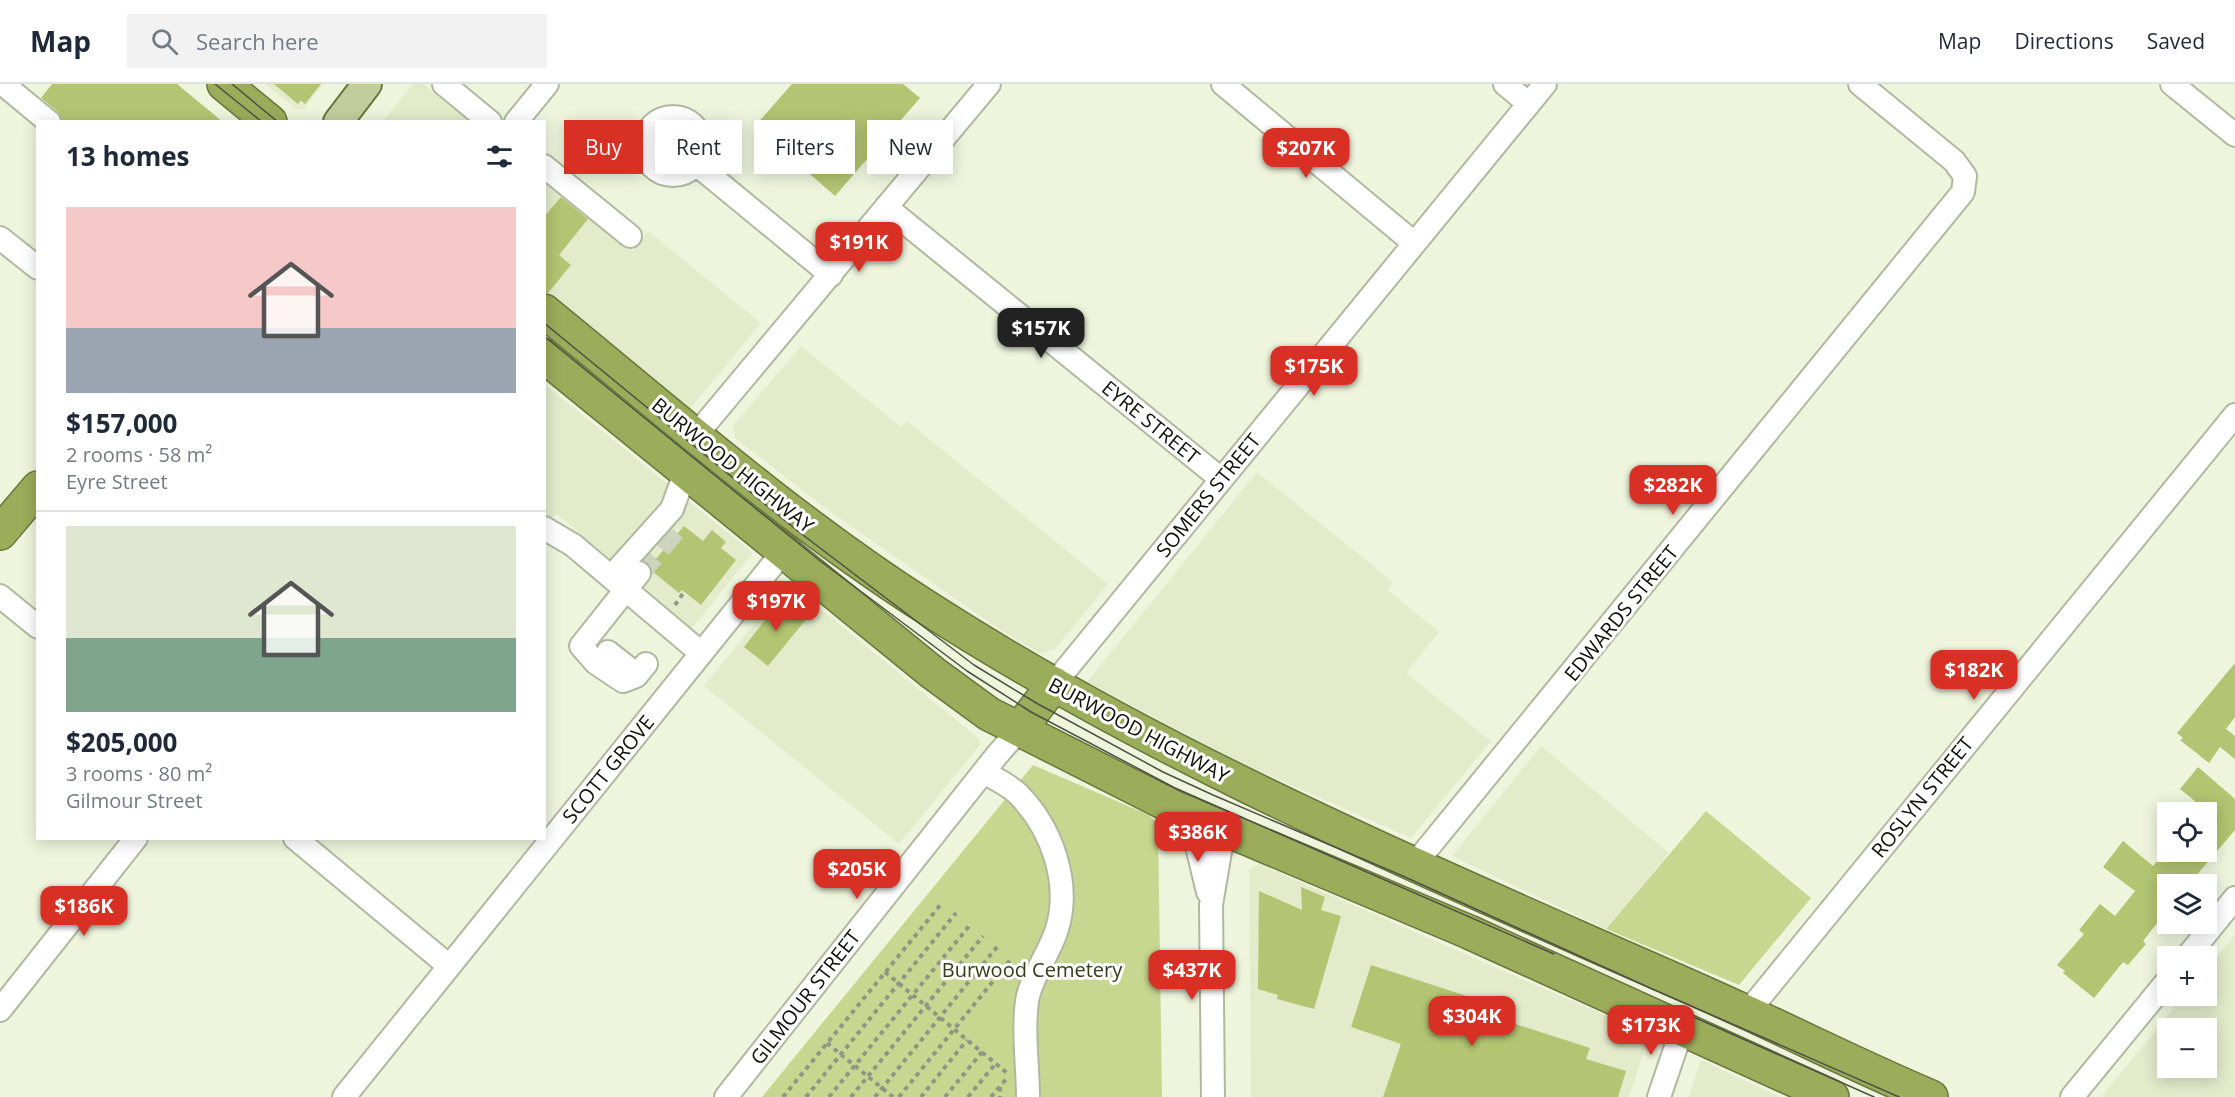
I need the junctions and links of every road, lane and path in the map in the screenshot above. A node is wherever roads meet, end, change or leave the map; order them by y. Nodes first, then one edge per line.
1 (3, 84) edge
2 (224, 84) edge
3 (367, 84) edge
4 (444, 84) edge
5 (547, 84) edge
6 (989, 84) edge
7 (1223, 84) edge
8 (1505, 84) edge
9 (1545, 84) edge
10 (1860, 84) edge
11 (2172, 84) edge
12 (1528, 104) junction
13 (47, 120) edge
14 (268, 120) edge
15 (340, 120) edge
16 (488, 120) edge
17 (518, 120) edge
18 (2235, 135) edge
19 (546, 168) edge
20 (707, 174) edge
21 (886, 207) junction
22 (630, 236) dead end
23 (0, 238) edge
24 (1414, 243) junction
25 (36, 266) edge
26 (831, 275) junction
27 (546, 313) edge
28 (546, 358) edge
29 (2235, 415) edge
30 (696, 435) junction
31 (679, 468) junction
32 (1221, 479) junction
33 (36, 490) edge
34 (713, 495) junction
35 (674, 517) junction
36 (806, 524) junction
37 (546, 529) edge
38 (0, 533) edge
39 (783, 552) junction
40 (626, 580) junction
41 (684, 592) dead end
42 (0, 596) edge
43 (679, 600) dead end
44 (36, 625) edge
45 (701, 653) junction
46 (641, 669) dead end
47 (1054, 684) junction
48 (1020, 729) junction
49 (1163, 745) junction
50 (984, 772) junction
51 (1176, 808) junction
52 (1224, 828) junction
53 (134, 840) edge
54 (297, 840) edge
55 (1414, 865) junction
56 (1389, 897) junction
57 (2235, 898) edge
58 (942, 903) dead end
59 (1211, 905) junction
60 (956, 913) dead end
61 (970, 925) dead end
62 (983, 936) dead end
63 (2196, 946) edge
64 (997, 947) dead end
65 (1012, 958) dead end
66 (449, 966) junction
67 (885, 972) junction
68 (898, 984) junction
69 (2157, 993) edge
70 (912, 995) junction
71 (926, 1006) junction
72 (0, 1010) edge
73 (1747, 1013) junction
74 (940, 1017) junction
75 (954, 1029) junction
76 (1682, 1029) junction
77 (967, 1040) junction
78 (827, 1043) junction
79 (982, 1052) junction
80 (841, 1054) junction
81 (996, 1064) junction
82 (855, 1065) junction
83 (868, 1076) junction
84 (1000, 1087) junction
85 (882, 1088) junction
86 (344, 1097) edge
87 (726, 1097) edge
88 (783, 1097) edge
89 (806, 1097) edge
90 (829, 1097) edge
91 (851, 1097) edge
92 (875, 1097) edge
93 (893, 1097) edge
94 (899, 1097) edge
95 (921, 1097) edge
96 (945, 1097) edge
97 (968, 1097) edge
98 (991, 1097) edge
99 (1000, 1097) edge
100 (1028, 1097) edge
101 (1213, 1097) edge
102 (1659, 1097) edge
103 (1832, 1097) edge
104 (1931, 1097) edge
105 (2072, 1097) edge

1 - 13 street
2 - 14 highway
3 - 15 main road
4 - 16 street
5 - 17 street
6 - 21 street
7 - 24 street
8 - 12 street
9 - 12 street, SOMERS STREET
10 - 55 street, EDWARDS STREET
11 - 18 street
12 - 24 street, SOMERS STREET
19 - 22 street
20 - 26 street
21 - 26 street
21 - 32 street, EYRE STREET
23 - 25 street
24 - 32 street, SOMERS STREET
26 - 30 street
27 - 30 highway, BURWOOD HIGHWAY
28 - 31 highway, BURWOOD HIGHWAY
29 - 73 street, ROSLYN STREET
30 - 31 highway
30 - 36 highway, BURWOOD HIGHWAY
31 - 34 highway, BURWOOD HIGHWAY
31 - 35 street
32 - 47 street, SOMERS STREET
33 - 38 highway
34 - 35 street
34 - 39 highway, BURWOOD HIGHWAY
35 - 40 street
36 - 39 highway
36 - 47 highway, BURWOOD HIGHWAY
37 - 40 street
39 - 45 street, SCOTT GROVE
39 - 48 highway, BURWOOD HIGHWAY
40 - 45 street
40 - 46 street
41 - 43 path
42 - 44 street
45 - 66 street, SCOTT GROVE
47 - 48 highway
47 - 49 highway, BURWOOD HIGHWAY
48 - 50 street, GILMOUR STREET
48 - 51 highway, BURWOOD HIGHWAY
49 - 52 highway
49 - 55 highway, BURWOOD HIGHWAY
50 - 87 street, GILMOUR STREET
50 - 100 street
51 - 52 highway, BURWOOD HIGHWAY
51 - 59 street
52 - 56 highway, BURWOOD HIGHWAY
52 - 59 street
53 - 72 street
54 - 66 street
55 - 56 highway
55 - 73 highway, BURWOOD HIGHWAY
56 - 76 highway, BURWOOD HIGHWAY
57 - 63 street
58 - 67 path
59 - 101 street
60 - 68 path
61 - 70 path
62 - 71 path
64 - 74 path
65 - 75 path
66 - 86 street, SCOTT GROVE
67 - 68 path
67 - 78 path
68 - 70 path
68 - 80 path
69 - 105 street
70 - 71 path
70 - 82 path
71 - 74 path
71 - 83 path
73 - 104 highway, BURWOOD HIGHWAY
74 - 75 path
74 - 85 path
75 - 77 path
75 - 94 path
76 - 102 street
76 - 103 highway, BURWOOD HIGHWAY
77 - 79 path
77 - 95 path
78 - 80 path
78 - 88 path
79 - 81 path
79 - 96 path
80 - 82 path
80 - 89 path
81 - 84 path
81 - 97 path
82 - 83 path
82 - 90 path
83 - 85 path
83 - 91 path
84 - 98 path
84 - 99 path
85 - 92 path
85 - 93 path

